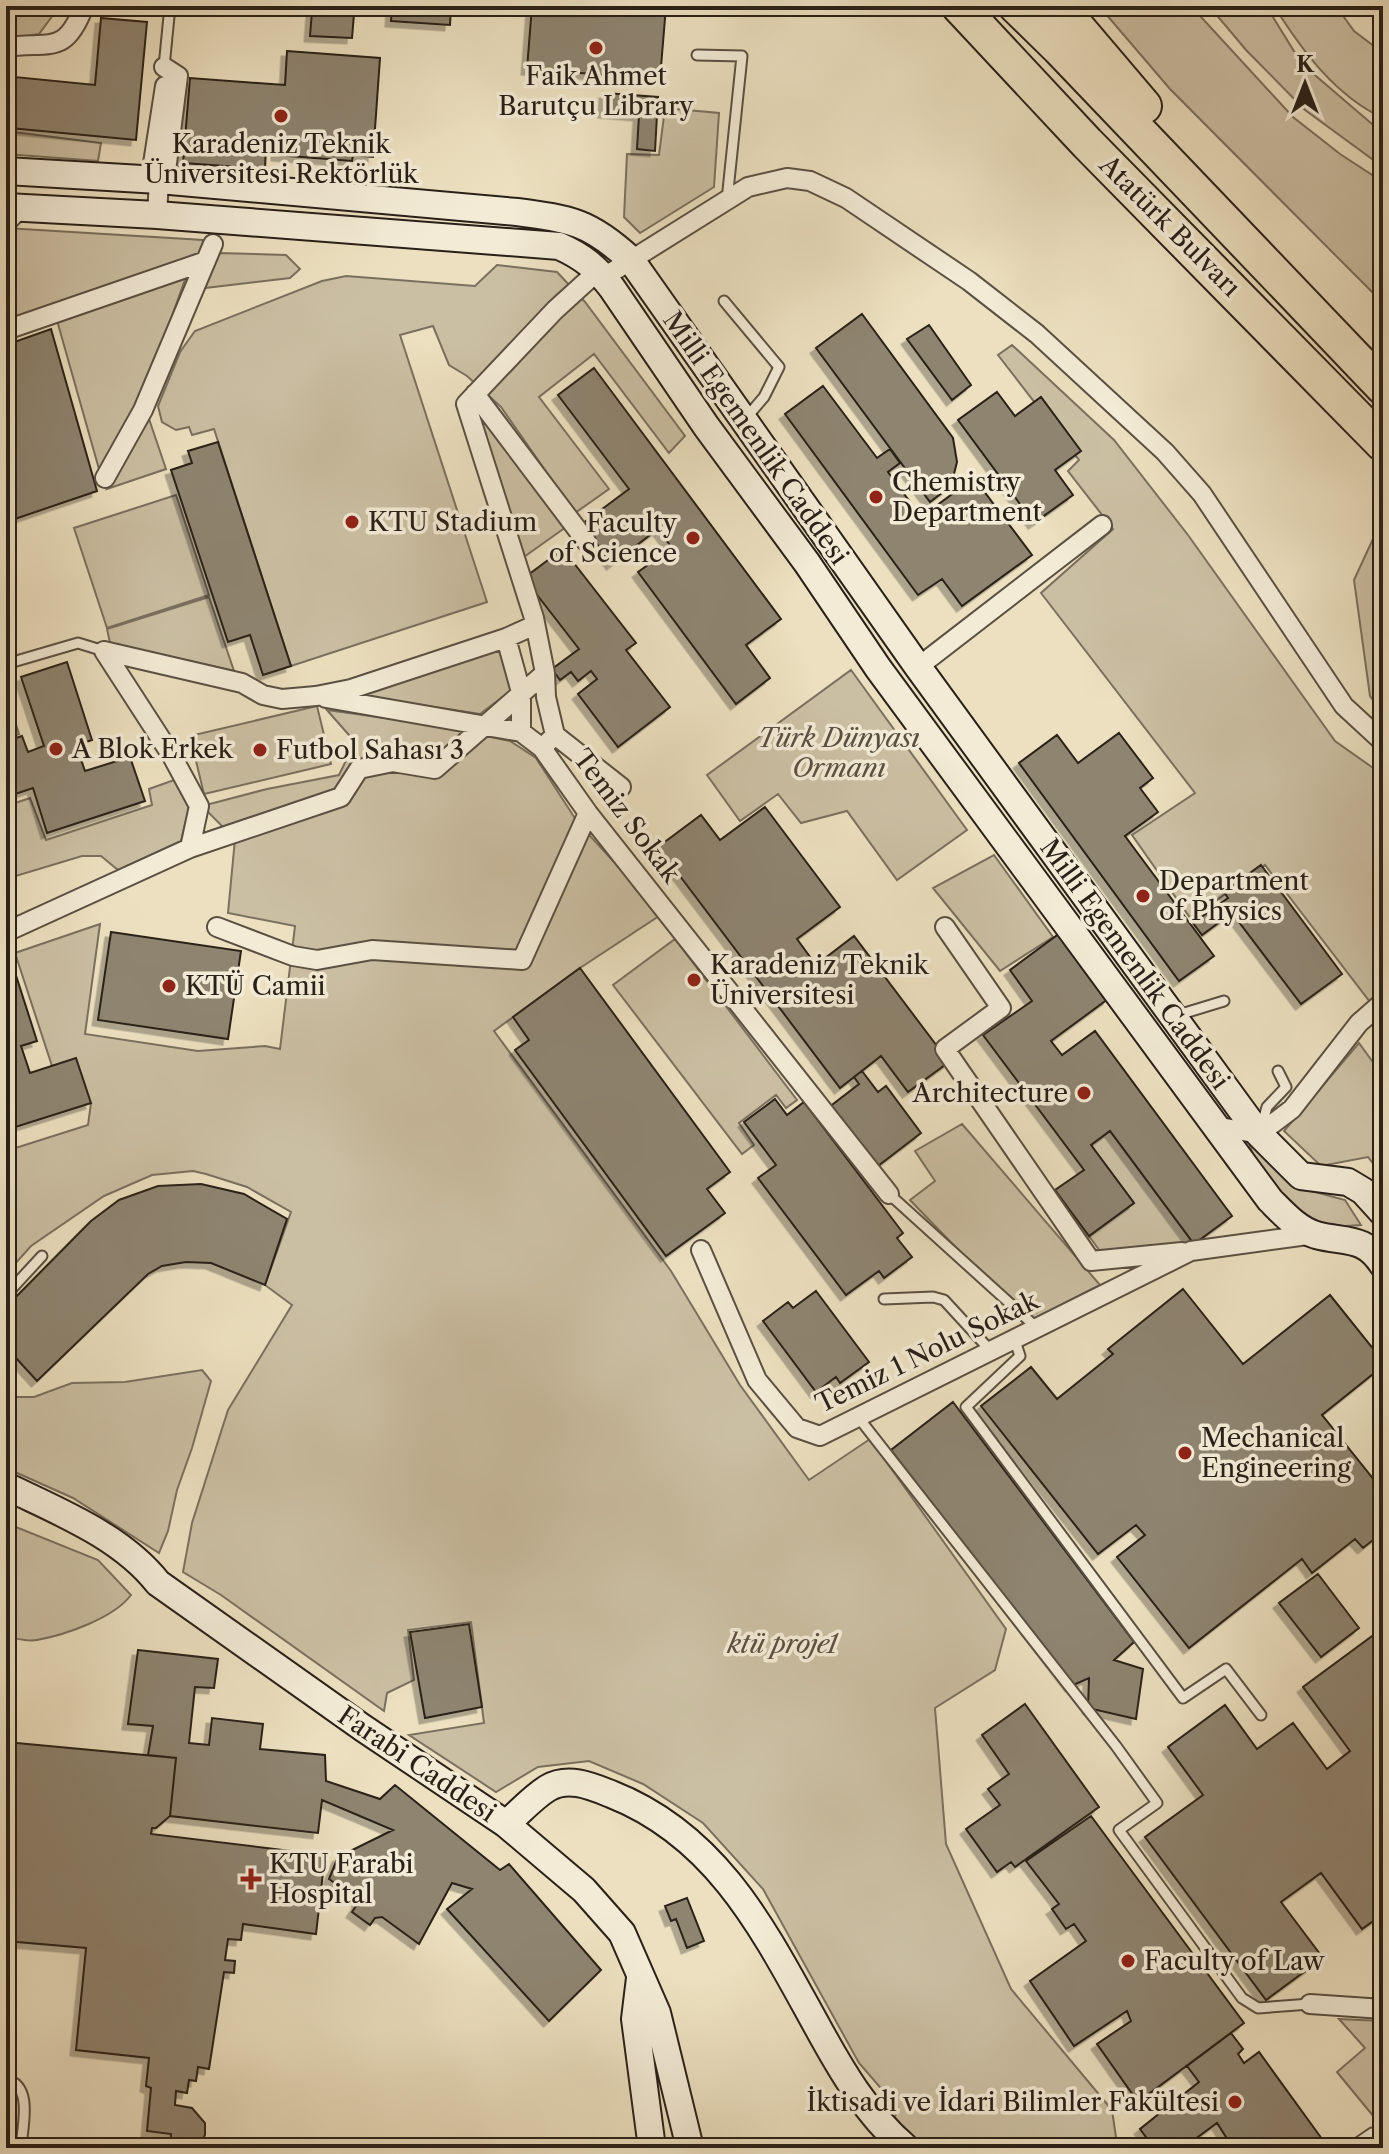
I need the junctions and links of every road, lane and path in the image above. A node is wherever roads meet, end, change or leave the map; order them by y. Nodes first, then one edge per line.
1 (84, 6) edge
2 (170, 6) edge
3 (959, 6) edge
4 (1016, 6) edge
5 (1059, 6) edge
6 (6, 47) edge
7 (697, 55) dead end
8 (164, 67) joint
9 (6, 171) edge
10 (159, 180) junction
11 (727, 200) junction
12 (17, 207) edge
13 (157, 215) junction
14 (6, 224) edge
15 (631, 260) junction
16 (602, 274) junction
17 (724, 301) dead end
18 (6, 330) edge
19 (1383, 386) edge
20 (475, 394) junction
21 (744, 421) junction
22 (1383, 444) edge
23 (105, 478) dead end
24 (1102, 525) dead end
25 (586, 541) dead end
26 (535, 625) junction
27 (506, 638) junction
28 (104, 651) junction
29 (6, 664) edge
30 (918, 667) junction
31 (545, 673) junction
32 (521, 692) junction
33 (316, 696) junction
34 (486, 725) junction
35 (521, 732) junction
36 (549, 741) junction
37 (1383, 742) edge
38 (621, 787) dead end
39 (588, 813) junction
40 (190, 848) junction
41 (217, 927) dead end
42 (945, 927) dead end
43 (6, 932) edge
44 (1224, 1001) dead end
45 (1383, 1002) edge
46 (1173, 1016) junction
47 (1278, 1071) dead end
48 (1215, 1126) junction
49 (1259, 1134) junction
50 (889, 1194) joint
51 (1270, 1200) junction
52 (1383, 1213) edge
53 (1383, 1220) edge
54 (1315, 1234) junction
55 (1271, 1241) junction
56 (1361, 1243) junction
57 (701, 1250) dead end
58 (1191, 1251) junction
59 (42, 1256) dead end
60 (1383, 1265) edge
61 (6, 1295) edge
62 (884, 1299) dead end
63 (1036, 1327) junction
64 (1014, 1338) junction
65 (990, 1350) junction
66 (858, 1417) junction
67 (6, 1486) edge
68 (6, 1502) edge
69 (158, 1583) junction
70 (1261, 1715) dead end
71 (506, 1824) junction
72 (640, 1978) junction
73 (1310, 2004) joint
74 (1383, 2009) edge
75 (6, 2079) edge
76 (1383, 2137) edge
77 (685, 2146) edge
78 (21, 2148) edge
79 (652, 2148) edge
80 (906, 2148) edge
81 (1350, 2148) edge

1 - 6 street
2 - 8 lane
3 - 22 highway, Atatürk Bulvarı
4 - 19 highway, Atatürk Bulvarı
5 - 19 highway
7 - 11 lane
8 - 10 street
9 - 10 street, Milli Egemenlik Caddesi
10 - 13 street
10 - 15 street, Milli Egemenlik Caddesi
11 - 15 street
11 - 37 street
12 - 13 street, Milli Egemenlik Caddesi
12 - 14 lane, Milli Egemenlik Caddesi
13 - 16 street, Milli Egemenlik Caddesi
15 - 16 street
15 - 21 street, Milli Egemenlik Caddesi
16 - 20 street
16 - 48 street, Milli Egemenlik Caddesi
17 - 21 lane
18 - 23 street
20 - 25 street
20 - 26 street, Temiz Sokak
21 - 30 street, Milli Egemenlik Caddesi
24 - 30 street
26 - 27 street
26 - 31 street, Temiz Sokak
27 - 32 street
27 - 33 street
28 - 29 lane
28 - 33 street
28 - 40 street
30 - 46 street, Milli Egemenlik Caddesi
31 - 32 street
31 - 36 street, Temiz Sokak
32 - 34 street
32 - 35 street
33 - 34 street
34 - 35 street
34 - 40 street
35 - 36 street
36 - 38 street
36 - 39 street, Temiz Sokak
39 - 41 street
39 - 50 street, Temiz Sokak
40 - 43 street
42 - 58 street
44 - 46 lane
45 - 49 street
46 - 49 street, Milli Egemenlik Caddesi
47 - 49 lane
48 - 49 street, Milli Egemenlik Caddesi
48 - 51 street, Milli Egemenlik Caddesi
49 - 52 street, Milli Egemenlik Caddesi
50 - 63 lane, Temiz Sokak
51 - 54 street, Milli Egemenlik Caddesi
51 - 55 street
53 - 56 street
54 - 55 street, Temiz 1 Nolu Sokak
54 - 56 street, Milli Egemenlik Caddesi
55 - 58 street, Temiz 1 Nolu Sokak
56 - 60 street
57 - 66 street, Temiz 1 Nolu Sokak
58 - 63 street, Temiz 1 Nolu Sokak
59 - 61 lane
62 - 65 lane
63 - 64 street, Temiz 1 Nolu Sokak
64 - 65 street, Temiz 1 Nolu Sokak
64 - 70 lane
65 - 66 street, Temiz 1 Nolu Sokak
66 - 73 lane
67 - 69 street, Farabi Caddesi
68 - 69 street, Farabi Caddesi
69 - 71 street, Farabi Caddesi
71 - 72 street, Farabi Caddesi
71 - 80 street
72 - 77 street, Farabi Caddesi
72 - 79 street, Farabi Caddesi
73 - 74 street
75 - 78 lane
76 - 81 lane

